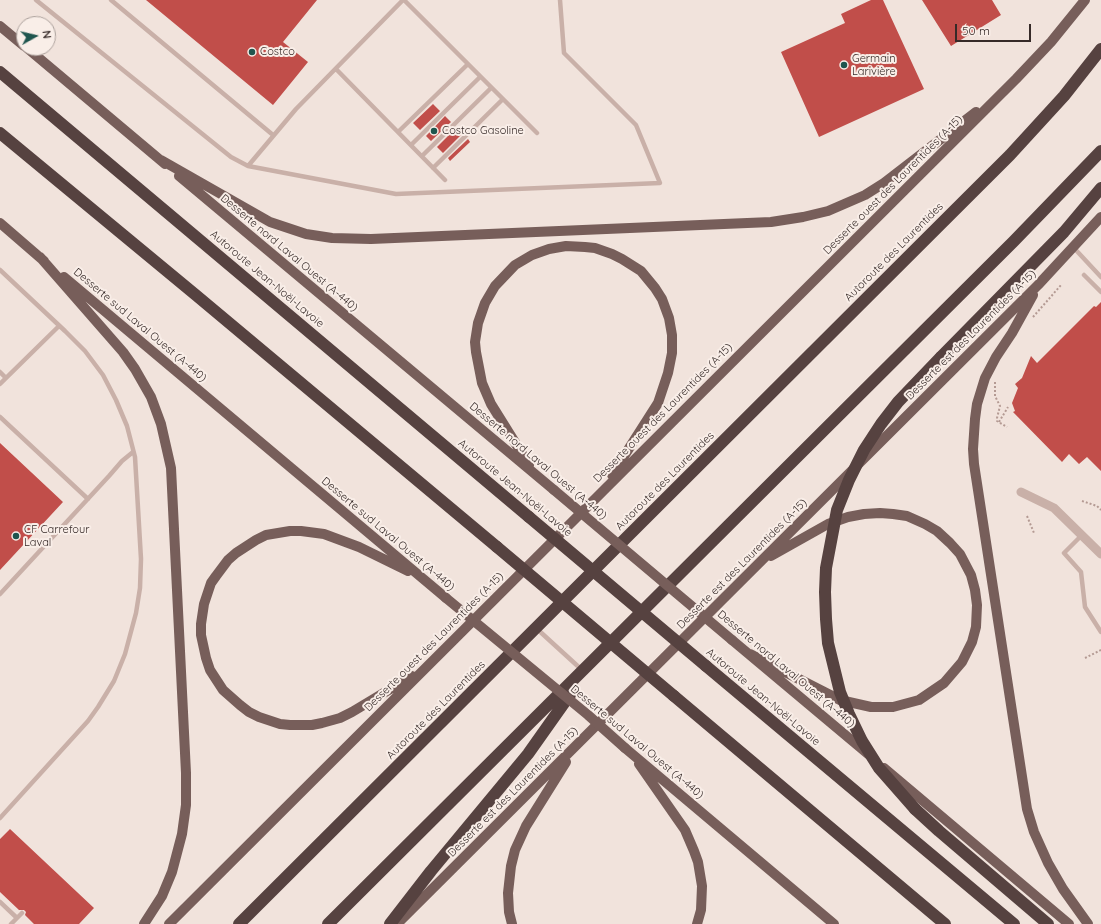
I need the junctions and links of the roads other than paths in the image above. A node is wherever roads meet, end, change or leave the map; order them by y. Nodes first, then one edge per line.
1 (36, 0) edge
2 (111, 0) edge
3 (404, 0) edge
4 (560, 0) edge
5 (1085, 0) edge
6 (0, 26) edge
7 (16, 39) edge
8 (1101, 49) edge
9 (37, 56) edge
10 (468, 64) junction
11 (336, 69) junction
12 (0, 72) edge
13 (480, 77) junction
14 (1008, 87) junction
15 (491, 88) junction
16 (503, 99) junction
17 (398, 132) junction
18 (0, 133) edge
19 (537, 133) dead end
20 (274, 135) junction
21 (411, 145) junction
22 (1101, 151) edge
23 (422, 156) junction
24 (161, 160) junction
25 (248, 166) junction
26 (433, 168) junction
27 (445, 180) dead end
28 (1101, 188) edge
29 (1101, 217) edge
30 (0, 223) edge
31 (1074, 248) junction
32 (40, 257) junction
33 (0, 270) edge
34 (1084, 275) dead end
35 (1101, 277) edge
36 (1038, 285) junction
37 (1101, 292) edge
38 (59, 326) junction
39 (0, 372) edge
40 (6, 378) junction
41 (0, 384) edge
42 (0, 417) edge
43 (134, 452) junction
44 (534, 473) junction
45 (601, 492) junction
46 (1020, 492) dead end
47 (88, 499) junction
48 (1082, 535) junction
49 (1101, 554) edge
50 (761, 562) junction
51 (420, 577) junction
52 (0, 594) edge
53 (536, 628) junction
54 (1101, 632) edge
55 (750, 654) junction
56 (426, 668) junction
57 (583, 672) junction
58 (574, 750) junction
59 (628, 750) junction
60 (0, 818) edge
61 (0, 902) edge
62 (22, 913) dead end
63 (17, 918) junction
64 (11, 924) edge
65 (144, 924) edge
66 (169, 924) edge
67 (239, 924) edge
68 (328, 924) edge
69 (390, 924) edge
70 (397, 924) edge
71 (512, 924) edge
72 (697, 924) edge
73 (834, 924) edge
74 (945, 924) edge
75 (1014, 924) edge
76 (1048, 924) edge
77 (1069, 924) edge
78 (1088, 924) edge

1 - 25 lane
2 - 20 lane
3 - 10 lane
3 - 11 lane
4 - 25 lane
5 - 14 main road, Desserte ouest des Laurentides (A-15)
6 - 7 main road
8 - 53 highway, Autoroute des Laurentides
9 - 24 main road, Desserte nord Laval Ouest (A-440)
10 - 13 lane
10 - 17 lane
11 - 17 lane
11 - 20 lane
12 - 75 highway, Autoroute Jean-Noël-Lavoie, bridge
13 - 15 lane
13 - 21 lane
14 - 24 main road
14 - 45 main road, Desserte ouest des Laurentides (A-15)
15 - 16 lane
15 - 23 lane
16 - 19 lane
16 - 26 lane
17 - 21 lane
18 - 74 highway, bridge
20 - 25 lane
21 - 23 lane
22 - 57 highway
23 - 26 lane
24 - 44 main road, Desserte nord Laval Ouest (A-440)
26 - 27 lane
28 - 76 highway, bridge
29 - 31 main road, Desserte est des Laurentides (A-15)
30 - 32 main road, Desserte sud Laval Ouest (A-440)
31 - 35 lane
31 - 36 main road, Desserte est des Laurentides (A-15)
32 - 51 main road, Desserte sud Laval Ouest (A-440)
32 - 65 main road
33 - 38 lane
34 - 37 lane
36 - 50 main road, Desserte est des Laurentides (A-15)
36 - 78 main road
38 - 40 lane
38 - 43 lane
39 - 40 lane
40 - 41 lane
42 - 47 lane
43 - 47 lane
43 - 60 lane
44 - 45 main road
44 - 55 main road, Desserte nord Laval Ouest (A-440), bridge
45 - 56 main road, Desserte ouest des Laurentides (A-15)
46 - 48 street
47 - 52 lane
48 - 49 street
48 - 54 lane
50 - 55 main road
50 - 58 main road, Desserte est des Laurentides (A-15)
51 - 56 main road
51 - 59 main road, Desserte sud Laval Ouest (A-440), bridge
53 - 57 lane
53 - 67 highway, Autoroute des Laurentides
55 - 77 main road, Desserte nord Laval Ouest (A-440)
56 - 66 main road, Desserte ouest des Laurentides (A-15)
57 - 68 highway
57 - 69 highway
58 - 70 main road, Desserte est des Laurentides (A-15)
58 - 71 main road
59 - 72 main road
59 - 73 main road, Desserte sud Laval Ouest (A-440)
61 - 63 lane
62 - 63 lane
63 - 64 lane

